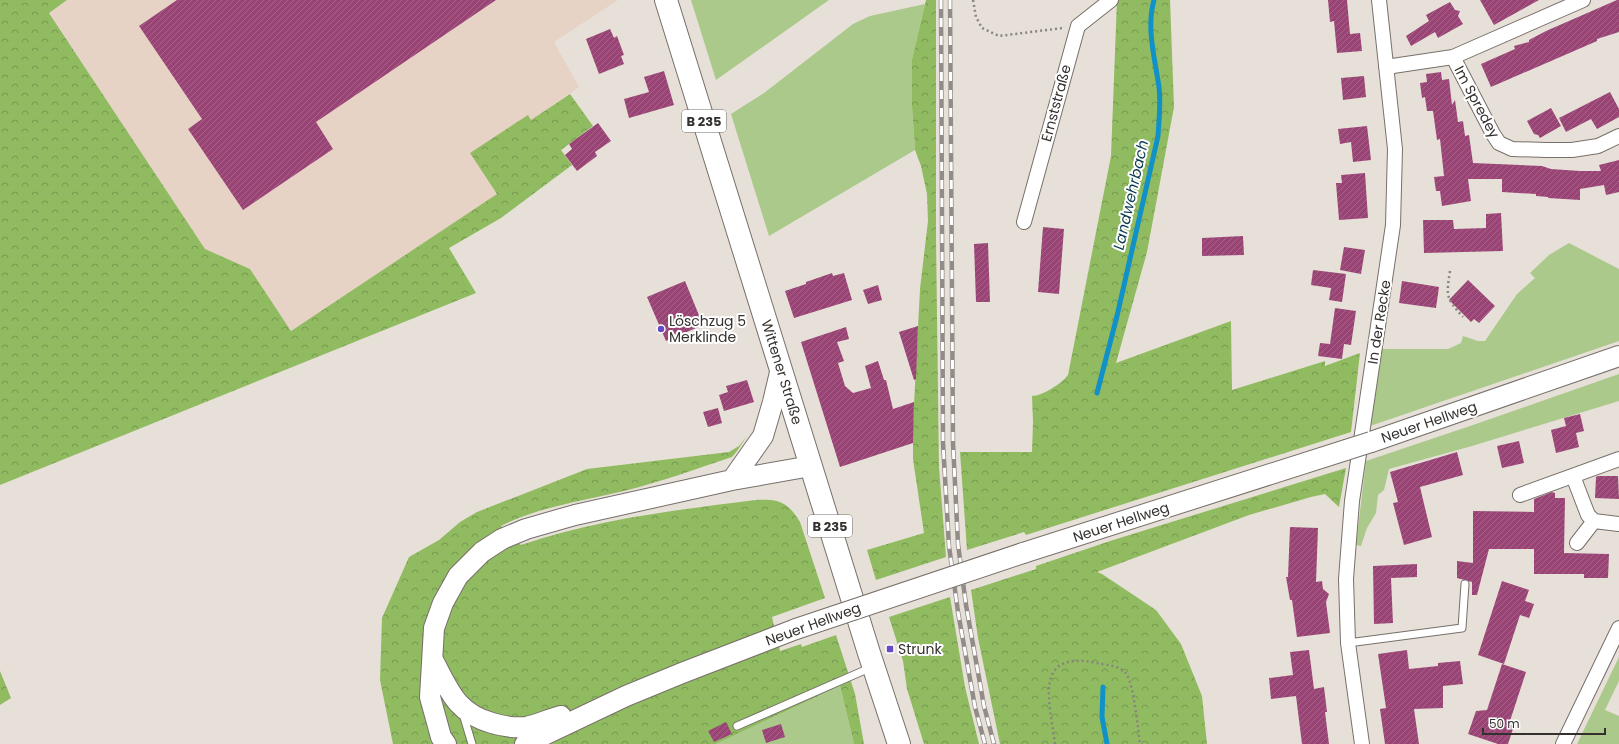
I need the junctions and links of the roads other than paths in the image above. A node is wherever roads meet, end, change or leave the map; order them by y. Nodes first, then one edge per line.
1 (666, 0) edge
2 (1112, 0) edge
3 (1379, 0) edge
4 (1583, 0) edge
5 (1453, 57) junction
6 (1386, 67) junction
7 (1619, 136) edge
8 (1024, 222) dead end
9 (1619, 356) edge
10 (781, 368) junction
11 (1619, 459) edge
12 (811, 466) junction
13 (1572, 476) junction
14 (732, 480) junction
15 (1520, 495) dead end
16 (1594, 521) junction
17 (1619, 524) edge
18 (1577, 543) dead end
19 (1465, 584) dead end
20 (1619, 628) edge
21 (1348, 644) junction
22 (432, 659) junction
23 (874, 666) junction
24 (626, 696) junction
25 (462, 708) junction
26 (737, 726) dead end
27 (446, 744) edge
28 (472, 744) edge
29 (525, 744) edge
30 (899, 744) edge
31 (1362, 744) edge
32 (1563, 744) edge

1 - 10 main road, Wittener Straße / B 235
2 - 8 street, Ernststraße
3 - 6 street, In der Recke
4 - 5 street, Im Spredey
5 - 6 street, Im Spredey
5 - 7 street, Im Spredey
6 - 21 street, In der Recke
9 - 24 main road, Neuer Hellweg, bridge
10 - 12 main road, Wittener Straße / B 235
10 - 14 main road
11 - 13 street
12 - 14 main road
12 - 23 main road, Wittener Straße / B 235
13 - 15 street
13 - 16 street
14 - 22 main road
16 - 17 street
16 - 18 street
19 - 21 lane
20 - 32 street
21 - 31 street, In der Recke
22 - 25 main road, Neuer Hellweg
22 - 27 main road
23 - 26 lane
23 - 30 main road, Wittener Straße / B 235
24 - 25 main road, Neuer Hellweg
24 - 29 main road, Neuer Hellweg
25 - 28 lane

